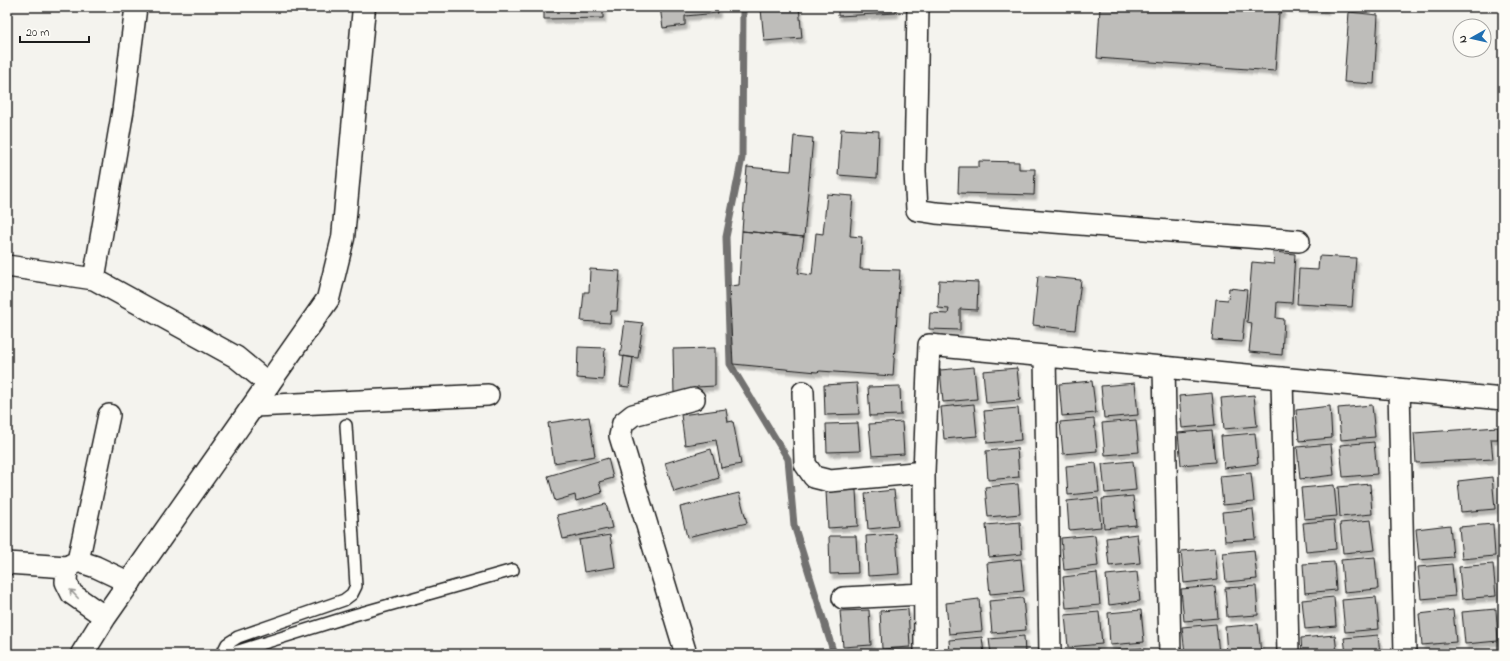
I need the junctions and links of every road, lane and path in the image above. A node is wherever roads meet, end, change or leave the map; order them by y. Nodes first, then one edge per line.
1 (136, 7) edge
2 (364, 7) edge
3 (918, 7) edge
4 (1299, 241) dead end
5 (7, 266) edge
6 (94, 279) junction
7 (1045, 356) junction
8 (1164, 367) junction
9 (1282, 378) junction
10 (269, 384) junction
11 (1399, 389) junction
12 (802, 392) dead end
13 (488, 395) dead end
14 (694, 399) dead end
15 (1503, 399) edge
16 (254, 406) junction
17 (109, 415) dead end
18 (346, 425) dead end
19 (924, 472) junction
20 (7, 563) edge
21 (73, 564) junction
22 (513, 570) dead end
23 (130, 583) junction
24 (924, 594) junction
25 (843, 598) dead end
26 (105, 617) junction
27 (82, 654) edge
28 (222, 654) edge
29 (229, 654) edge
30 (686, 654) edge
31 (925, 654) edge
32 (1050, 654) edge
33 (1170, 654) edge
34 (1288, 654) edge
35 (1405, 654) edge

1 - 6 street
2 - 10 street
3 - 4 street
5 - 6 street
6 - 10 street
7 - 8 street
7 - 19 street
7 - 32 street
8 - 9 street
8 - 33 street
9 - 11 street
9 - 34 street
10 - 16 street
11 - 15 street
11 - 35 street
12 - 19 street
13 - 16 street
14 - 30 street
16 - 23 street
17 - 21 street
18 - 28 lane
19 - 24 street
20 - 21 street
21 - 23 street
26 -> 21 street
22 - 29 lane
23 - 26 street
24 - 25 street
24 - 31 street
26 - 27 street

